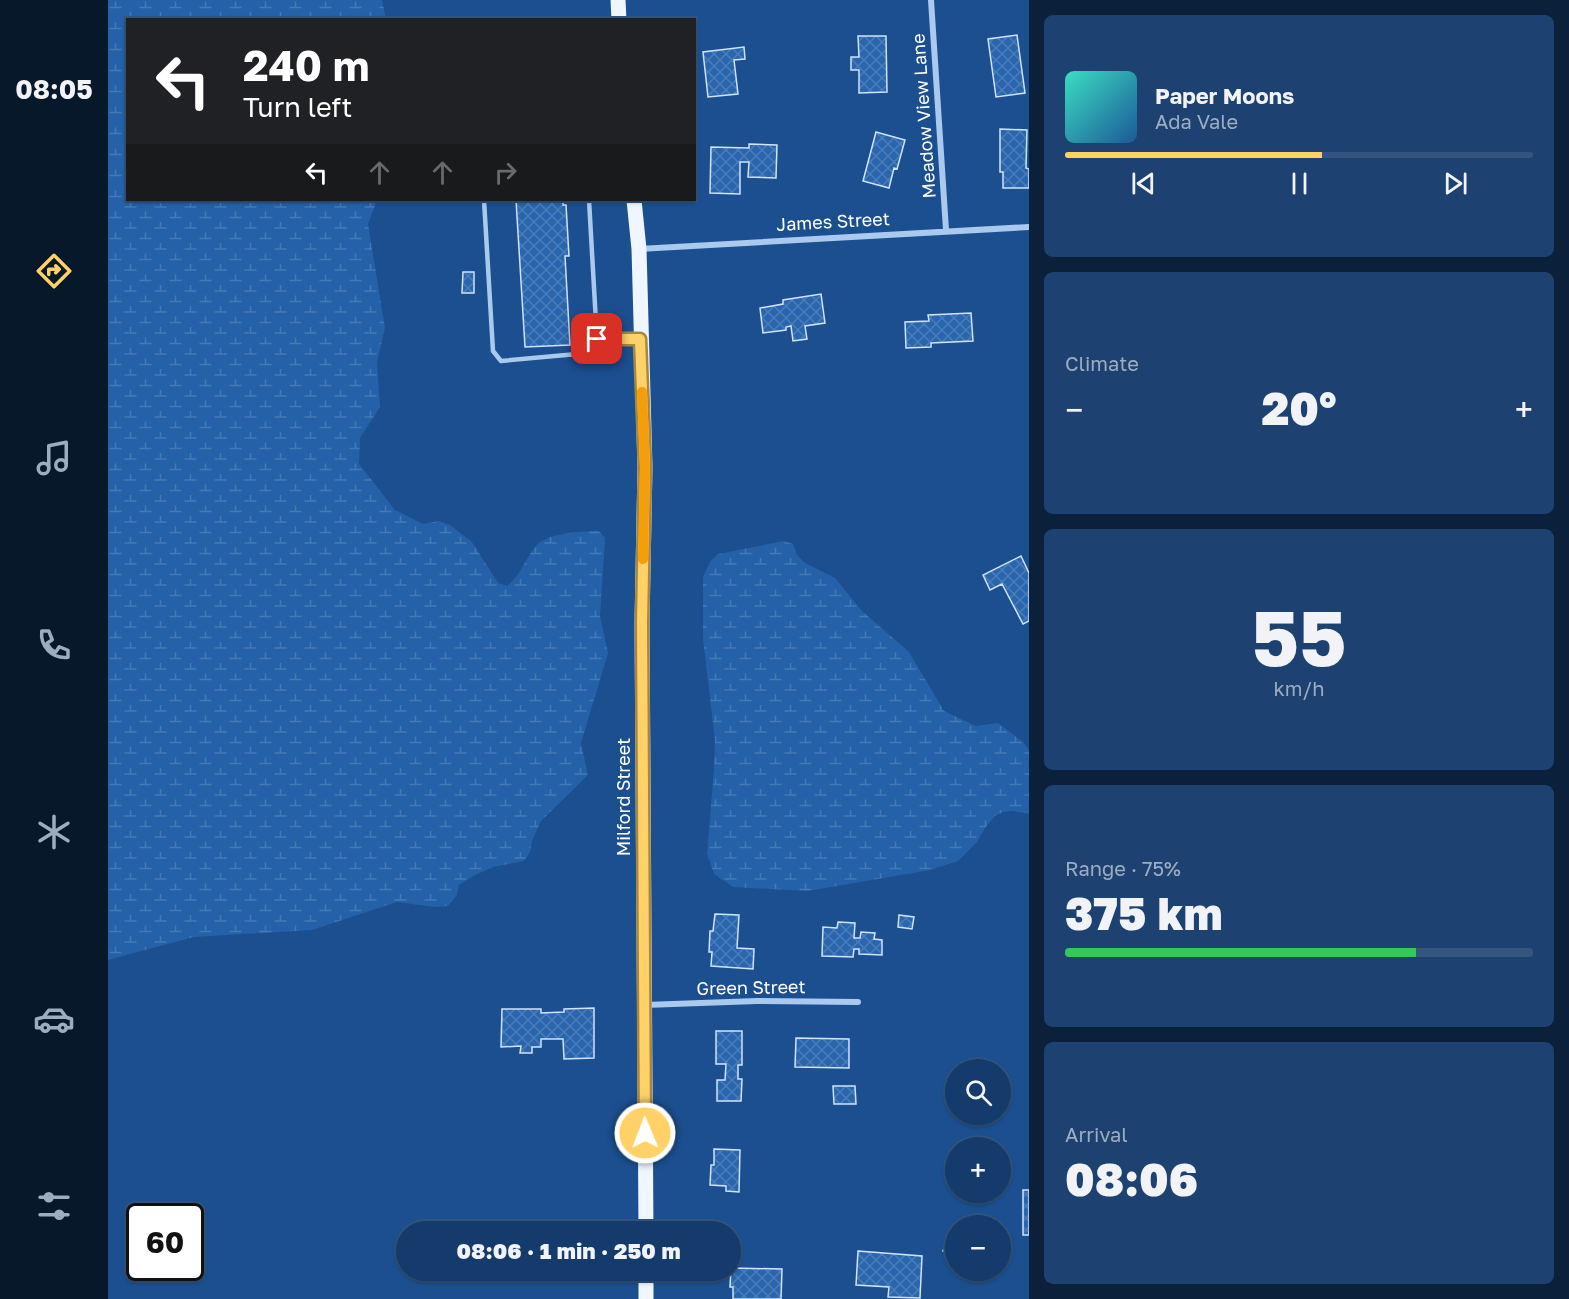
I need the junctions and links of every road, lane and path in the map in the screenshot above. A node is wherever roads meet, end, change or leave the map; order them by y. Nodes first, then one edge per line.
1 (618, 0) edge
2 (931, 0) edge
3 (620, 18) edge
4 (484, 201) edge
5 (589, 201) edge
6 (634, 201) edge
7 (1029, 227) edge
8 (946, 230) junction
9 (639, 249) junction
10 (597, 339) junction
11 (640, 339) junction
12 (858, 1002) dead end
13 (644, 1005) junction
14 (646, 1221) edge
15 (646, 1281) edge
16 (646, 1299) edge

1 - 3 main road
2 - 8 street, Meadow View Lane
4 - 10 lane
5 - 10 lane
6 - 9 main road, Milford Street
7 - 8 street, James Street
8 - 9 street, James Street
9 - 11 main road, Milford Street
10 - 11 lane
11 - 13 main road, Milford Street
12 - 13 street, Green Street
13 - 14 main road, Milford Street
15 - 16 main road

